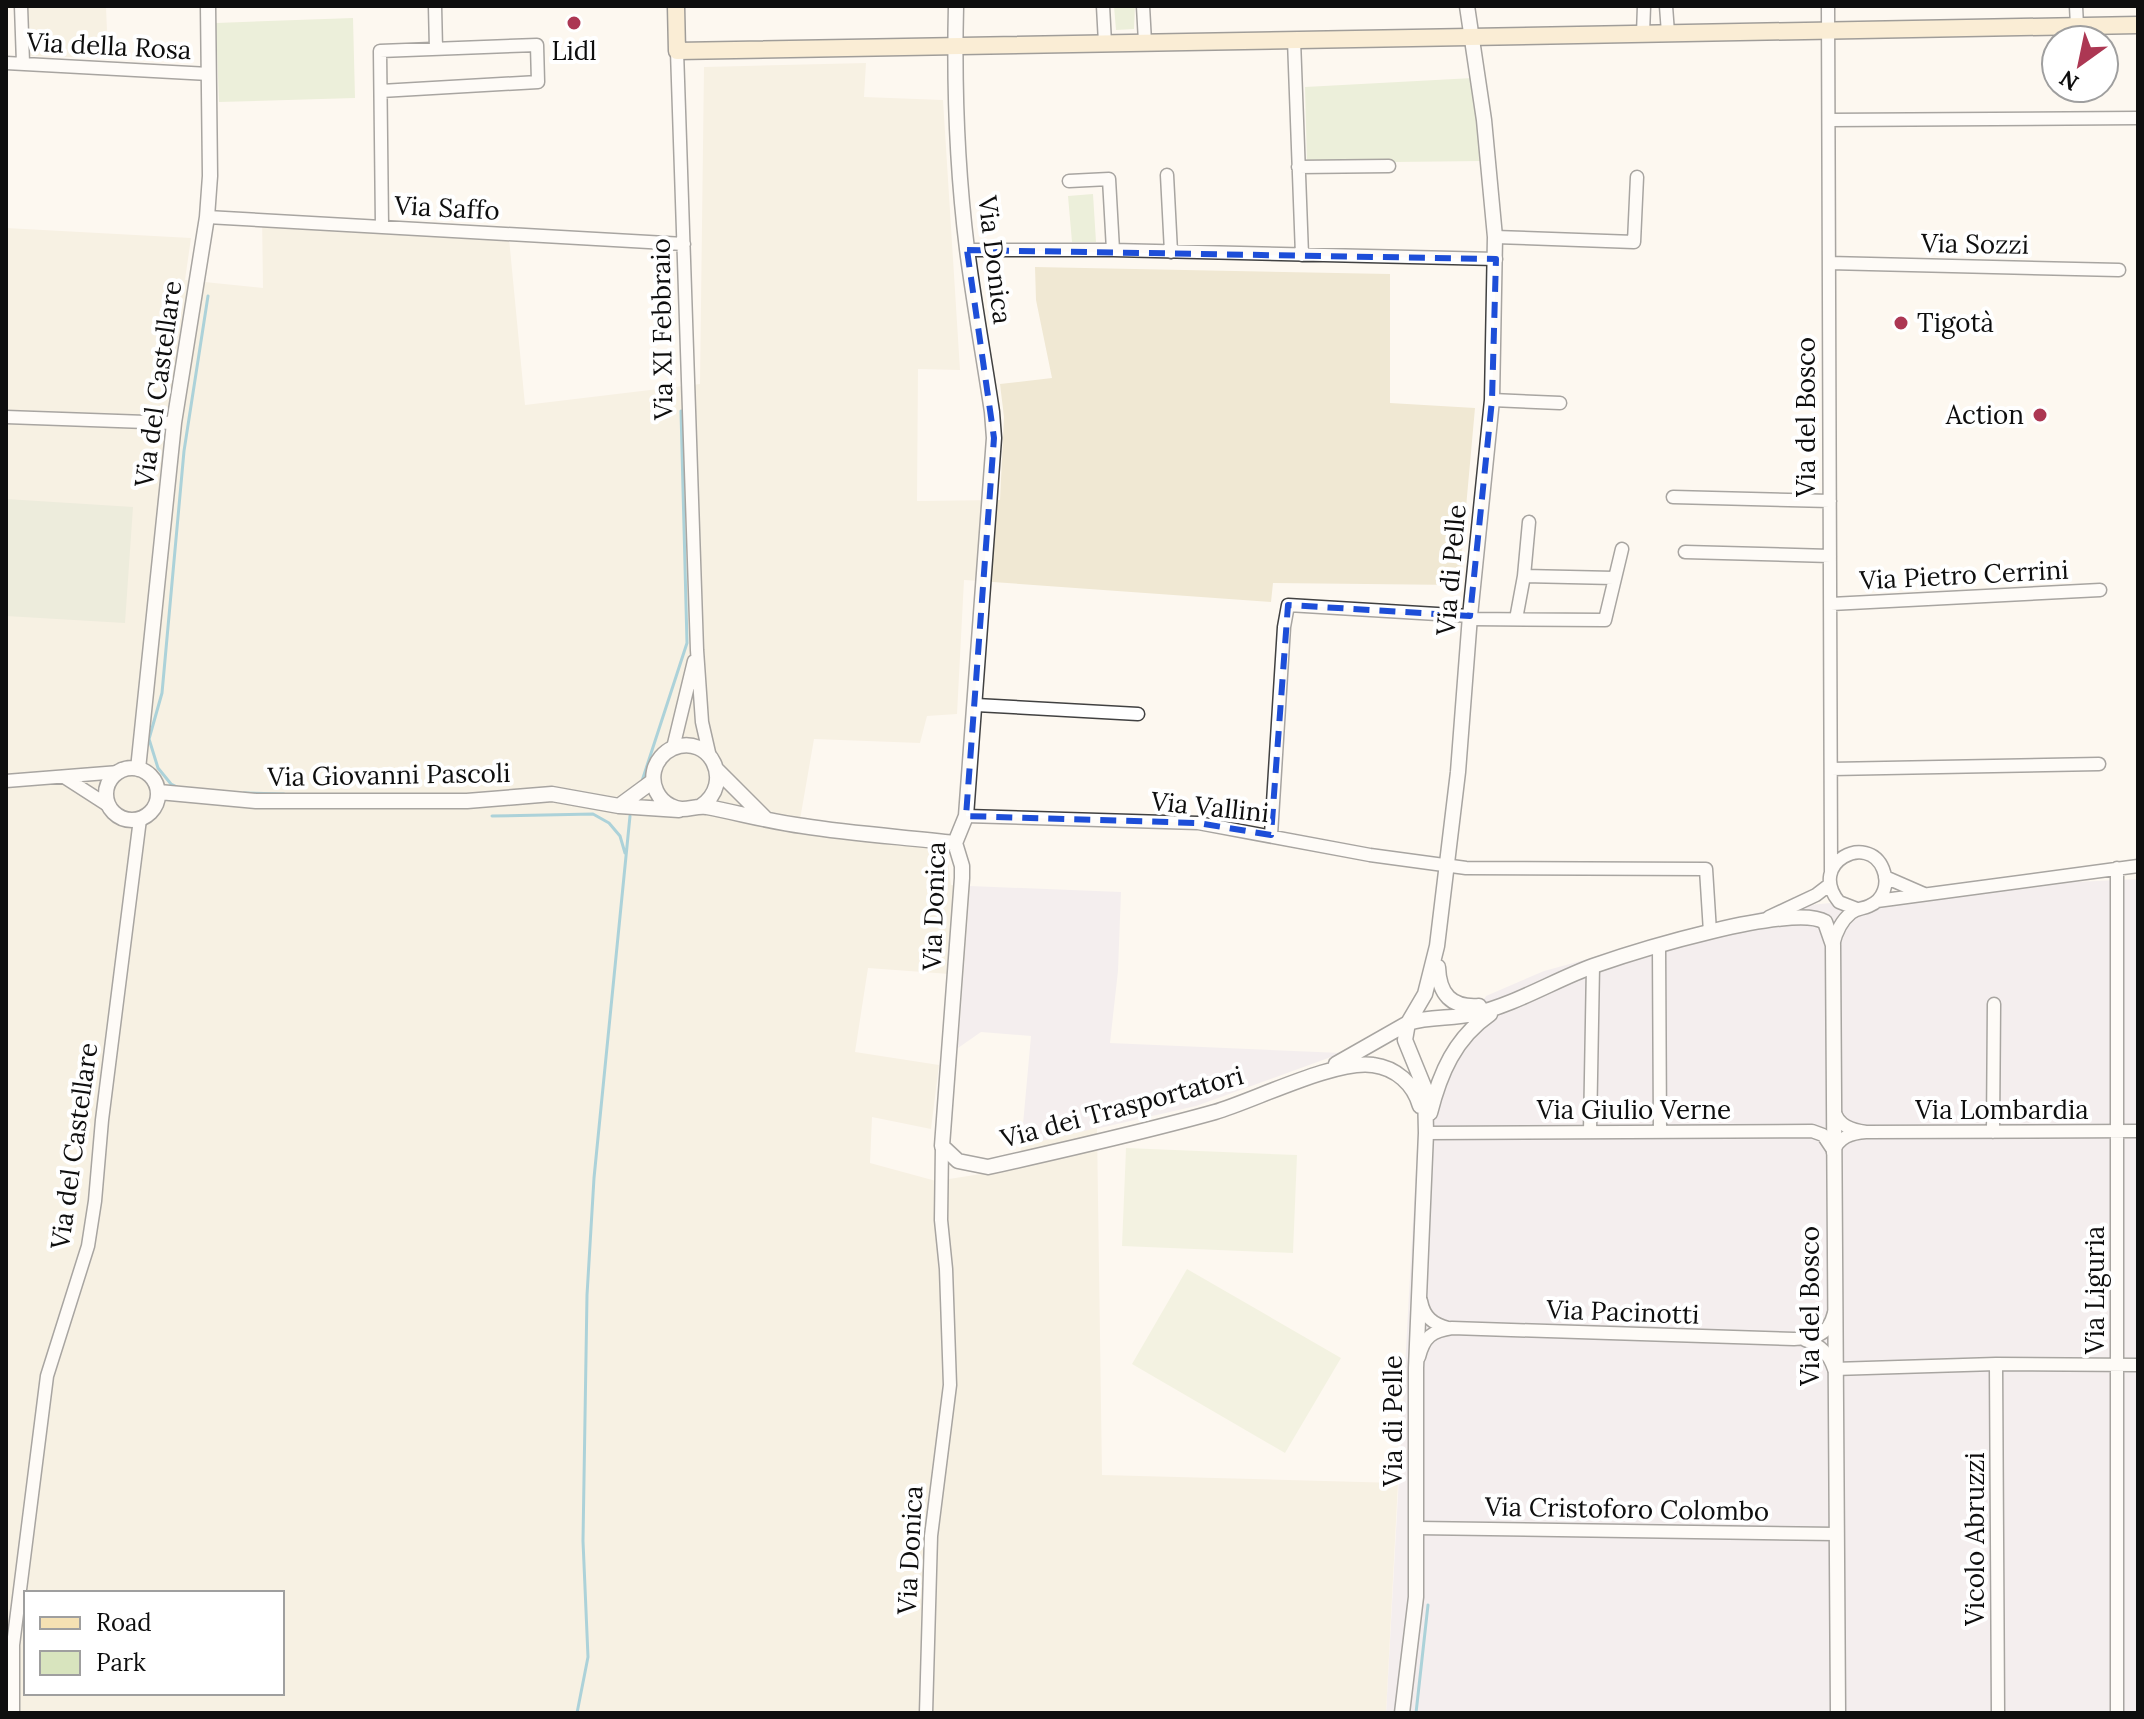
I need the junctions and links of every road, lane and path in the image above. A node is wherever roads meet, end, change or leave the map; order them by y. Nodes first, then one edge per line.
1 (21, 6) edge
2 (208, 6) edge
3 (435, 6) edge
4 (676, 6) edge
5 (956, 6) edge
6 (1103, 6) edge
7 (1143, 6) edge
8 (1828, 6) edge
9 (1644, 19) edge
10 (1667, 19) edge
11 (1469, 21) edge
12 (2040, 26) edge
13 (1829, 29) junction
14 (1294, 40) junction
15 (1145, 42) junction
16 (1105, 43) junction
17 (955, 46) junction
18 (436, 49) junction
19 (677, 51) junction
20 (6, 63) edge
21 (23, 63) junction
22 (209, 74) junction
23 (381, 91) junction
24 (2138, 118) edge
25 (1829, 120) junction
26 (1389, 166) dead end
27 (1298, 167) junction
28 (1167, 175) dead end
29 (1637, 177) dead end
30 (1069, 181) dead end
31 (207, 217) junction
32 (382, 226) junction
33 (1495, 237) junction
34 (684, 244) junction
35 (967, 250) junction
36 (1113, 250) junction
37 (1171, 252) junction
38 (1302, 255) junction
39 (1496, 259) junction
40 (1829, 263) junction
41 (2119, 270) dead end
42 (1492, 400) junction
43 (1560, 403) dead end
44 (6, 417) edge
45 (174, 423) junction
46 (1673, 497) dead end
47 (1830, 501) junction
48 (1529, 522) dead end
49 (1622, 549) dead end
50 (1685, 552) dead end
51 (1830, 556) junction
52 (1524, 576) junction
53 (1614, 578) junction
54 (2100, 590) dead end
55 (1831, 604) junction
56 (1470, 618) junction
57 (1516, 619) junction
58 (697, 650) junction
59 (976, 705) junction
60 (1138, 714) dead end
61 (673, 748) junction
62 (714, 764) junction
63 (2099, 764) dead end
64 (138, 769) junction
65 (1831, 769) junction
66 (119, 772) junction
67 (64, 777) junction
68 (6, 781) edge
69 (653, 781) junction
70 (159, 792) junction
71 (109, 806) junction
72 (619, 806) junction
73 (701, 806) junction
74 (679, 810) junction
75 (966, 816) junction
76 (765, 818) junction
77 (140, 819) junction
78 (1831, 829) junction
79 (1271, 835) junction
80 (955, 843) junction
81 (1851, 853) junction
82 (1448, 866) junction
83 (2138, 866) edge
84 (2117, 868) junction
85 (1885, 877) junction
86 (1830, 878) junction
87 (1927, 896) junction
88 (1877, 901) junction
89 (1857, 909) junction
90 (1751, 923) junction
91 (1710, 932) junction
92 (1833, 945) junction
93 (1437, 946) junction
94 (1659, 946) junction
95 (1593, 966) junction
96 (1514, 999) junction
97 (1994, 1004) dead end
98 (1408, 1023) junction
99 (1319, 1075) junction
100 (1833, 1108) junction
101 (1426, 1131) junction
102 (2118, 1131) junction
103 (2138, 1131) edge
104 (1590, 1132) junction
105 (1660, 1132) junction
106 (1866, 1132) junction
107 (1993, 1132) junction
108 (942, 1146) junction
109 (1833, 1151) junction
110 (1420, 1282) junction
111 (1834, 1312) junction
112 (1452, 1328) junction
113 (1794, 1339) junction
114 (1996, 1364) junction
115 (2116, 1365) junction
116 (2138, 1365) edge
117 (1416, 1368) junction
118 (1834, 1369) junction
119 (1417, 1528) junction
120 (1836, 1534) junction
121 (13, 1713) edge
122 (926, 1713) edge
123 (1402, 1713) edge
124 (1838, 1713) edge
125 (1998, 1713) edge
126 (2117, 1713) edge

1 - 21 street
2 - 22 street, Via del Castellare
3 - 18 street
4 - 19 main road, Via XI Febbraio
5 - 17 street, Via Donica
6 - 16 street
7 - 15 street
8 - 13 street, Via del Bosco
9 - 10 main road
9 - 11 main road
10 - 13 main road
11 - 14 main road
11 - 33 street, Via di Pelle
12 - 13 main road
13 - 25 street, Via del Bosco
14 - 15 main road
14 - 27 street
15 - 16 main road
16 - 17 main road
17 - 19 main road
17 - 35 street, Via Donica
18 - 23 street
18 - 23 street
19 - 34 street, Via XI Febbraio
20 - 21 street, Via della Rosa
21 - 22 street, Via della Rosa
22 - 31 street, Via del Castellare
23 - 32 street
24 - 25 street
25 - 40 street, Via del Bosco
26 - 27 street
27 - 38 street
28 - 37 street
29 - 33 street
30 - 36 street
31 - 32 street, Via Saffo
31 - 45 street, Via del Castellare
32 - 34 street, Via Saffo
33 - 39 street, Via di Pelle
34 - 58 street, Via XI Febbraio
35 - 36 street
35 - 59 street, Via Donica
36 - 37 street
37 - 38 street
38 - 39 street
39 - 42 street, Via di Pelle
40 - 41 street, Via Sozzi
40 - 47 street, Via del Bosco
42 - 43 street
42 - 56 street, Via di Pelle
44 - 45 street
45 - 64 street, Via del Castellare
46 - 47 street
47 - 51 street, Via del Bosco
48 - 52 street
49 - 53 street
50 - 51 street
51 - 55 street, Via del Bosco
52 - 53 street
52 - 57 street
53 - 57 street
54 - 55 street, Via Pietro Cerrini
55 - 65 street, Via del Bosco
56 - 57 street
56 - 79 street
56 - 82 street, Via di Pelle
58 - 61 street, Via XI Febbraio
58 - 62 street, Via XI Febbraio
59 - 60 street
59 - 75 street, Via Donica
61 - 62 street
61 - 69 street
62 - 73 street
62 - 76 street
63 - 65 street
64 - 66 street
64 - 70 street
65 - 78 street, Via del Bosco
66 - 67 street
66 - 71 street
67 - 68 street
67 - 71 street
69 - 72 street
69 - 74 street
70 - 72 street, Via Giovanni Pascoli
70 - 77 street, Via del Castellare
71 - 77 street
72 - 74 street, Via Giovanni Pascoli
73 - 74 street, Via Giovanni Pascoli
73 - 76 street, Via Giovanni Pascoli
75 - 79 street, Via Vallini
75 - 80 street, Via Donica
76 - 80 street, Via Giovanni Pascoli
77 - 121 street, Via del Castellare
78 - 81 street
78 - 86 street, Via del Bosco
79 - 82 street, Via Vallini
80 - 108 street, Via Donica
81 - 85 street
81 - 86 street
82 - 91 street, Via Vallini
82 - 93 street, Via di Pelle
83 - 84 street
84 - 87 street
84 - 102 street, Via Liguria
85 - 87 street
85 - 88 street
86 - 89 street
86 - 90 street
87 - 88 street
88 - 89 street
89 - 92 street
90 - 91 street
90 - 92 street
91 - 94 street
92 - 100 street, Via del Bosco
93 - 96 street
93 - 98 street, Via di Pelle
94 - 95 street
94 - 105 street
95 - 96 street
95 - 104 street
96 - 98 street
96 - 101 street, Via di Pelle
97 - 107 street
98 - 99 street, Via dei Trasportatori
98 - 101 street, Via di Pelle
99 - 101 street, Via dei Trasportatori
99 - 108 street, Via dei Trasportatori
100 - 106 street
100 - 109 street, Via del Bosco
101 - 104 street, Via Giulio Verne
101 - 110 street, Via di Pelle
102 - 103 street, Via Lombardia
102 - 107 street, Via Lombardia
102 - 115 street, Via Liguria
104 - 105 street, Via Giulio Verne
105 - 109 street, Via Giulio Verne
106 - 107 street, Via Lombardia
106 - 109 street
108 - 122 street, Via Donica
109 - 111 street, Via del Bosco
110 - 112 street
110 - 117 street, Via di Pelle
111 - 113 street, Via Pacinotti
111 - 118 street, Via del Bosco
112 - 113 street, Via Pacinotti
112 - 117 street
113 - 118 street, Via Pacinotti
114 - 115 street
114 - 118 street
114 - 125 street, Vicolo Abruzzi
115 - 116 street
115 - 126 street, Via Liguria
117 - 119 street, Via di Pelle
118 - 120 street, Via del Bosco
119 - 120 street, Via Cristoforo Colombo
119 - 123 street, Via di Pelle
120 - 124 street, Via del Bosco

